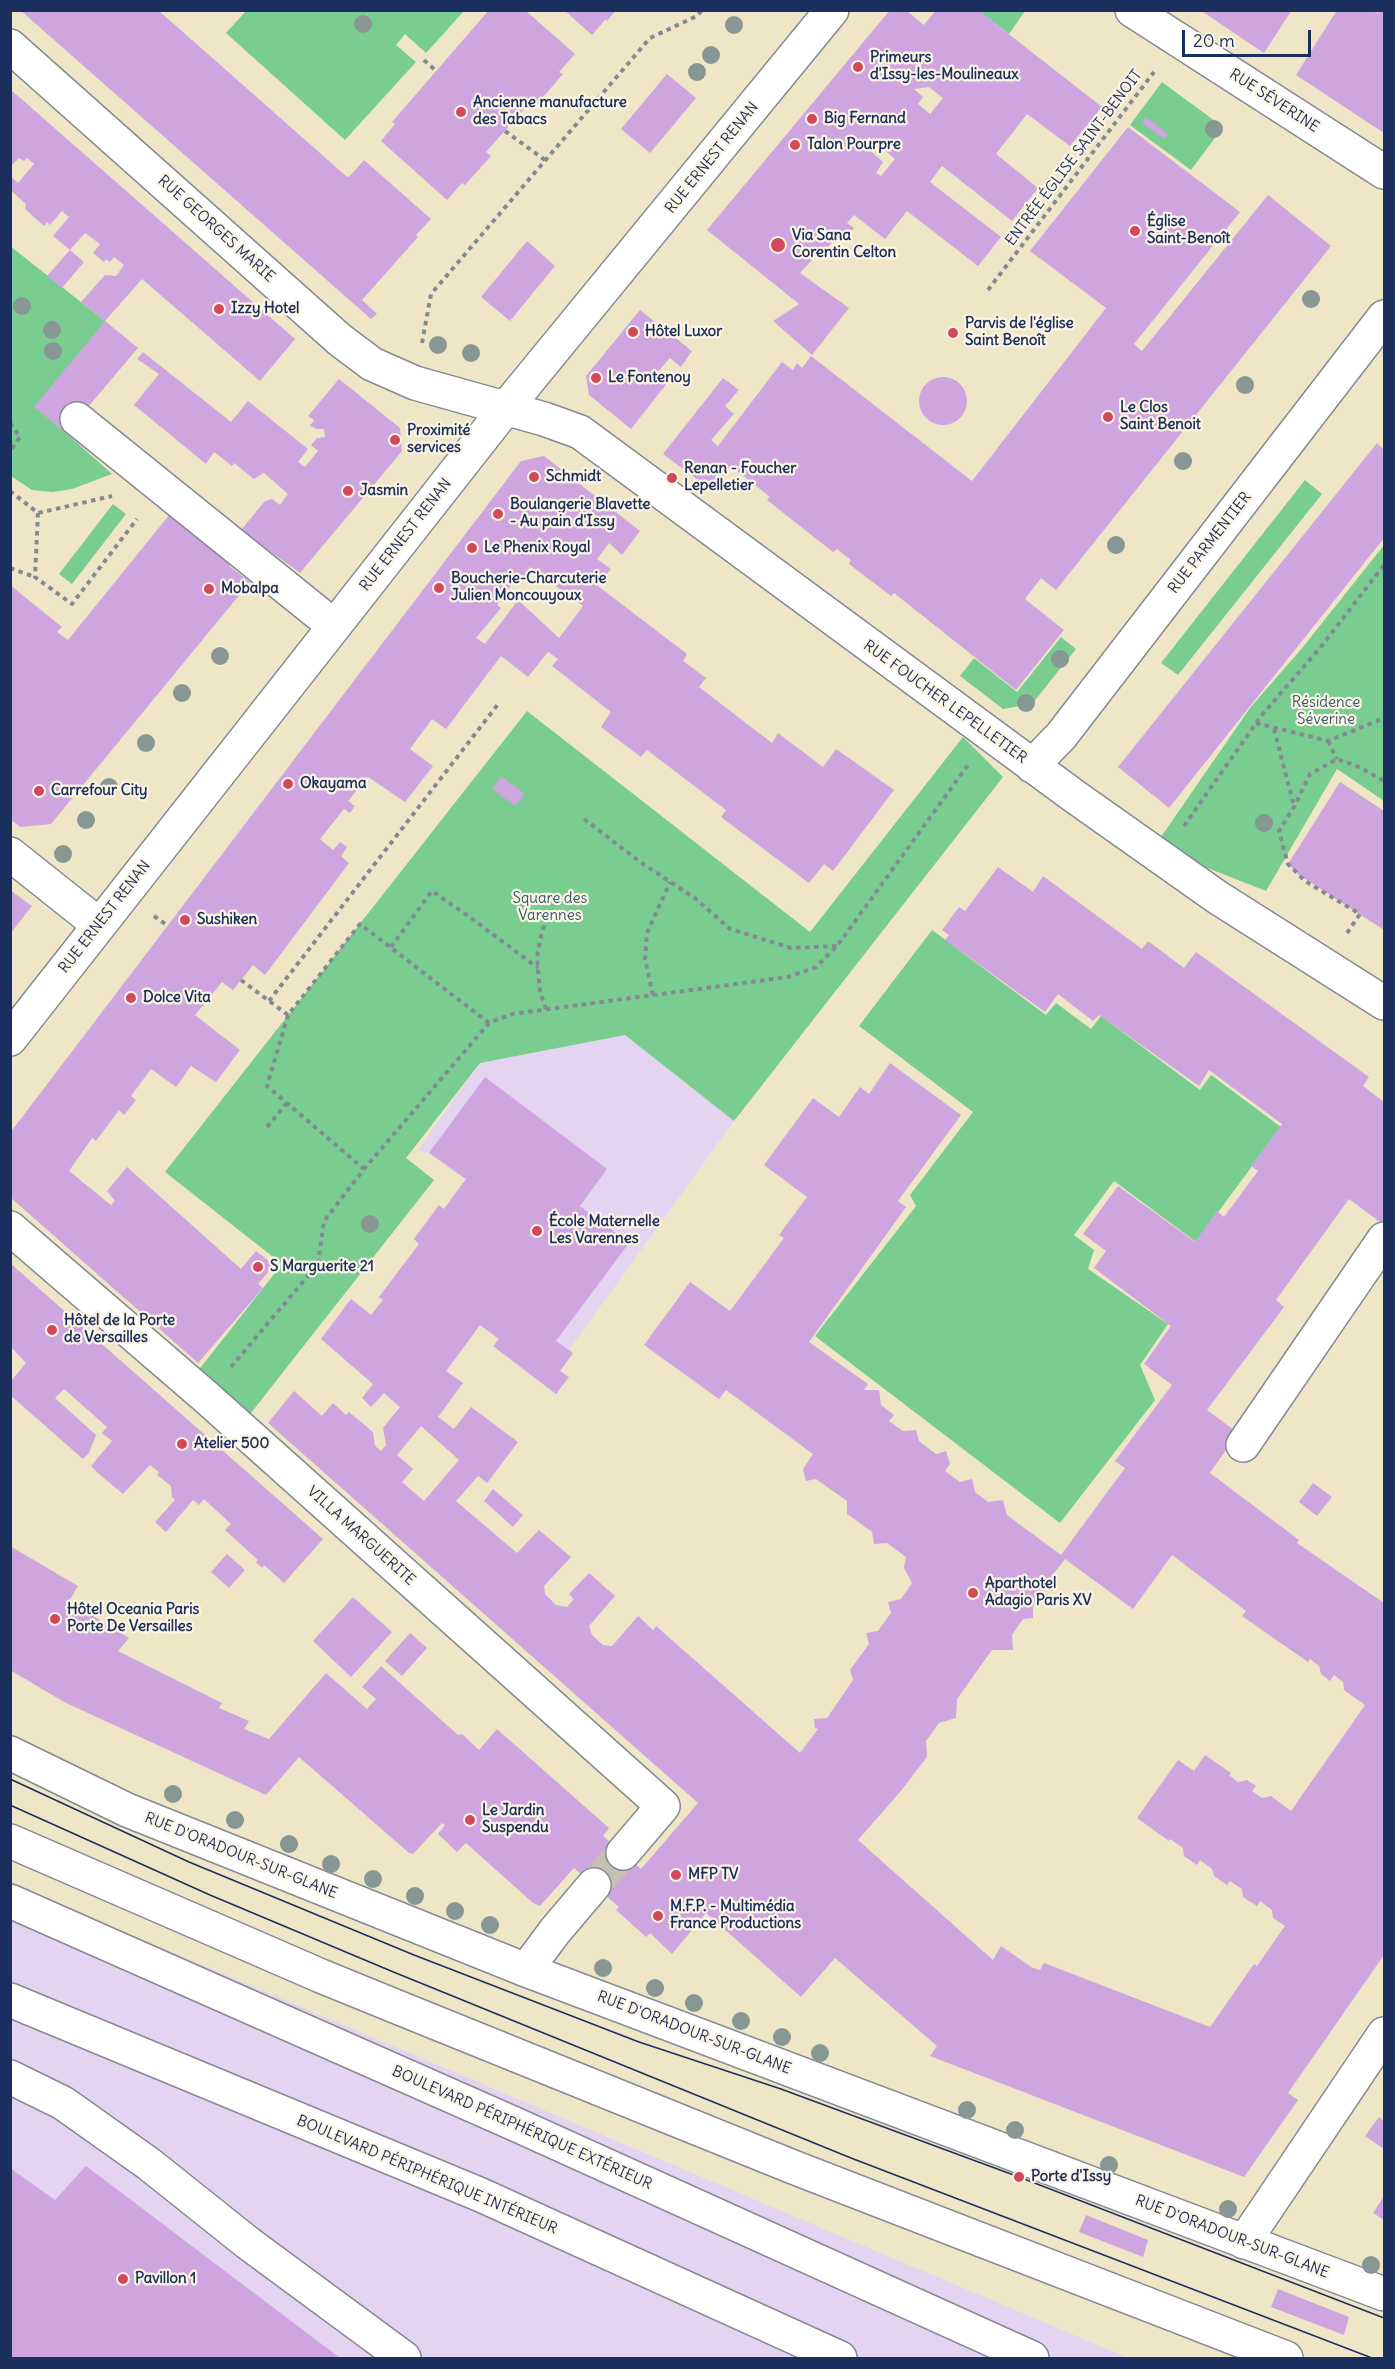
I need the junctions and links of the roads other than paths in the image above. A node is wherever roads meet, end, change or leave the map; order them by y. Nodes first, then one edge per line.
1 (832, 10) edge
2 (1132, 10) edge
3 (10, 46) edge
4 (1384, 172) edge
5 (1384, 317) edge
6 (505, 409) junction
7 (77, 419) dead end
8 (334, 626) junction
9 (1032, 766) junction
10 (10, 854) edge
11 (98, 924) junction
12 (1384, 1002) edge
13 (10, 1039) edge
14 (10, 1228) edge
15 (1384, 1239) edge
16 (1243, 1445) dead end
17 (10, 1753) edge
18 (10, 1841) edge
19 (623, 1853) tunnel mouth
20 (594, 1885) tunnel mouth
21 (10, 1901) edge
22 (526, 1970) junction
23 (10, 2000) edge
24 (1384, 2034) edge
25 (10, 2077) edge
26 (1244, 2242) junction
27 (1384, 2294) edge
28 (404, 2358) edge
29 (840, 2358) edge
30 (1032, 2358) edge
31 (1286, 2358) edge

1 - 6 main road, RUE ERNEST RENAN
2 - 4 main road, RUE SÉVERINE
3 - 6 main road, RUE GEORGES MARIE
5 - 9 main road, RUE PARMENTIER
6 - 8 main road, RUE ERNEST RENAN
6 - 9 main road, RUE FOUCHER LEPELLETIER
7 - 8 main road
8 - 11 main road, RUE ERNEST RENAN
9 - 12 main road, RUE FOUCHER LEPELLETIER
10 - 11 main road
11 - 13 main road, RUE ERNEST RENAN
14 - 19 main road, VILLA MARGUERITE
15 - 16 main road
17 - 22 main road, RUE D'ORADOUR-SUR-GLANE
18 - 31 main road
20 - 22 main road
21 - 30 main road, BOULEVARD PÉRIPHÉRIQUE EXTÉRIEUR
22 - 26 main road, RUE D'ORADOUR-SUR-GLANE
23 - 29 main road, BOULEVARD PÉRIPHÉRIQUE INTÉRIEUR
24 - 26 main road
25 - 28 main road
26 - 27 main road, RUE D'ORADOUR-SUR-GLANE

